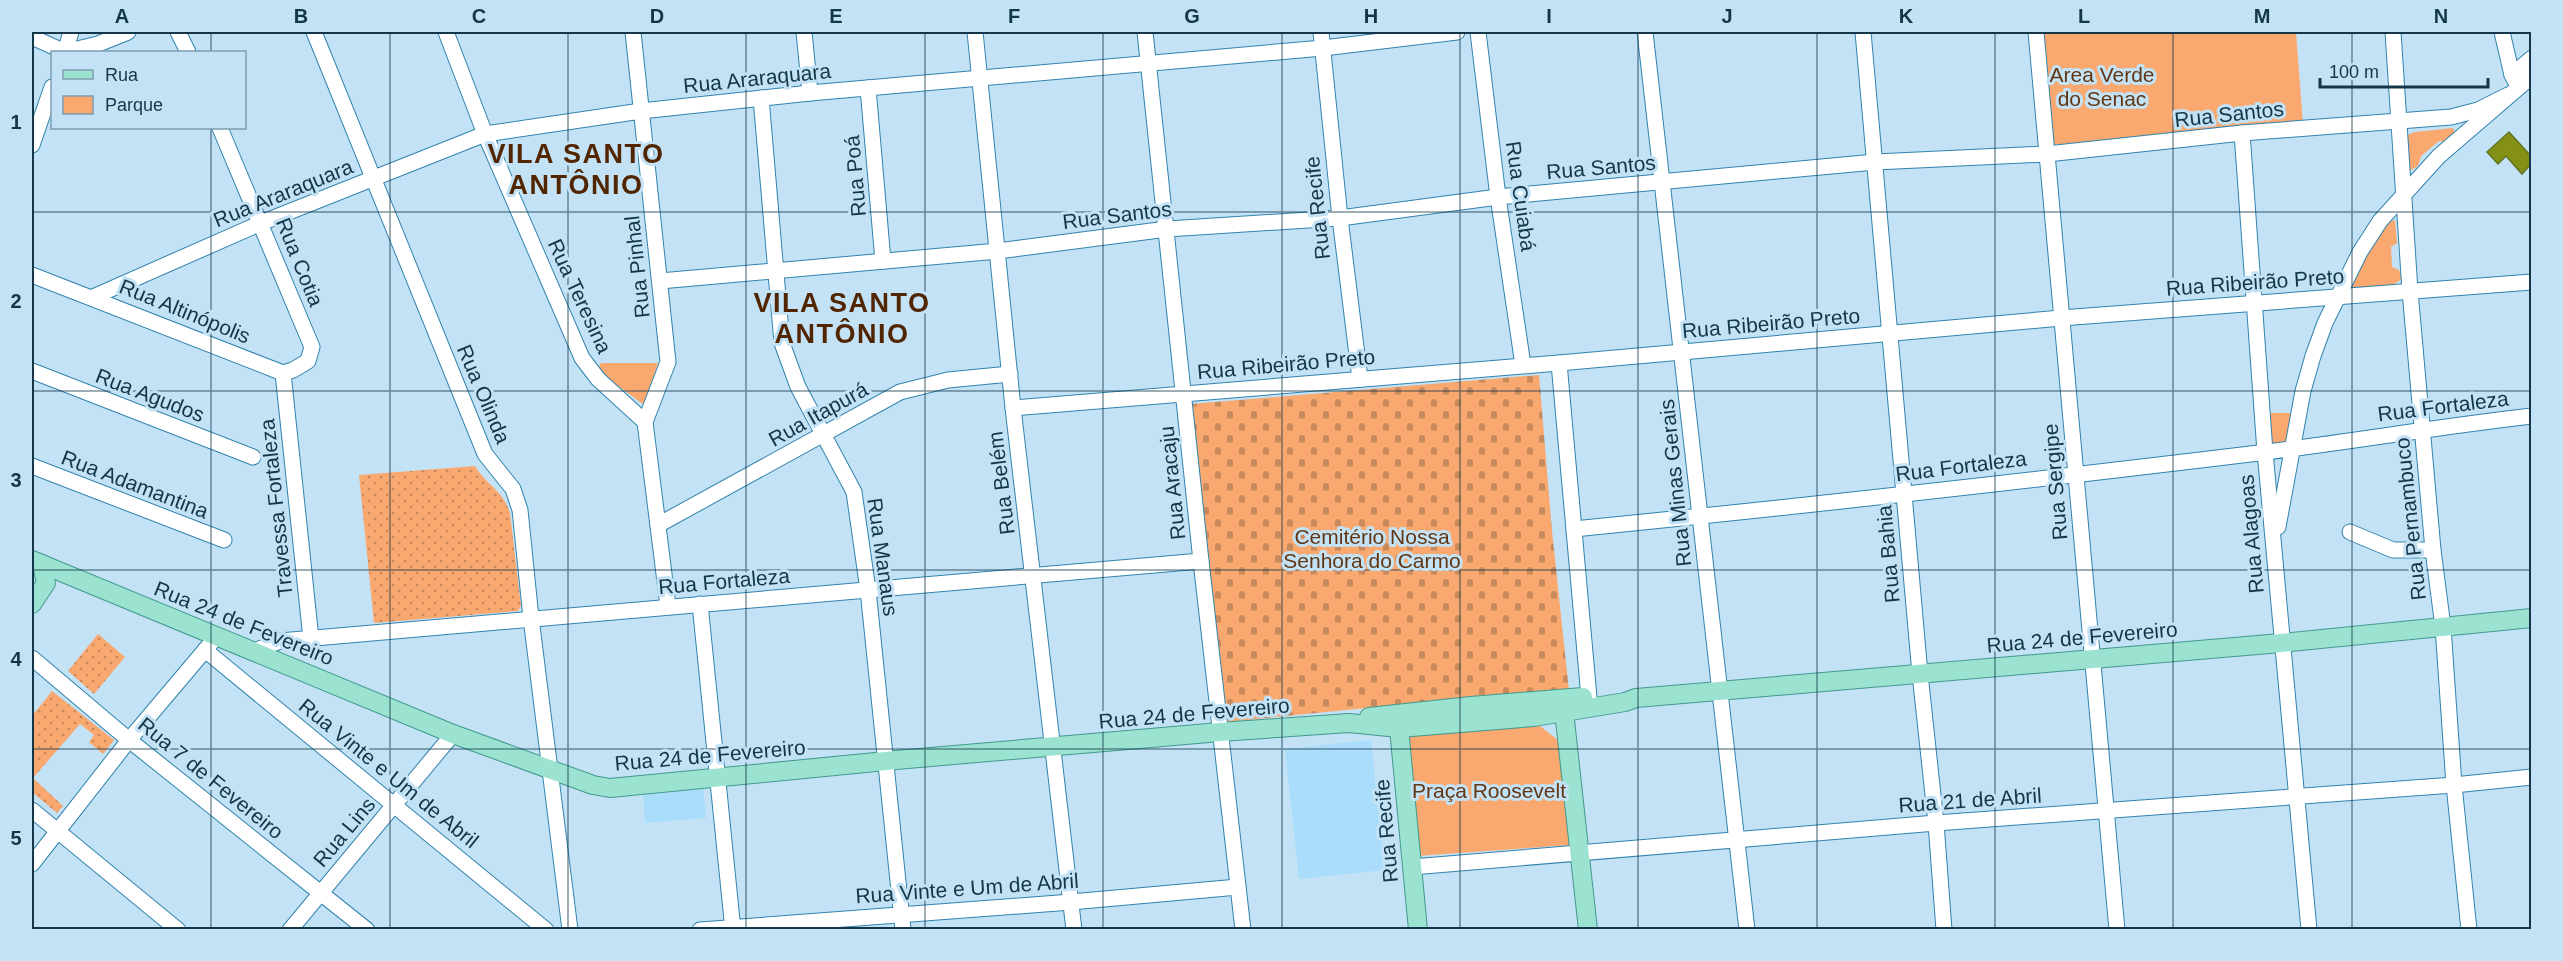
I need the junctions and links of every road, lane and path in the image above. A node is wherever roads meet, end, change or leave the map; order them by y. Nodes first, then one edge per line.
1 (71, 32) edge
2 (86, 32) edge
3 (128, 32) edge
4 (178, 32) edge
5 (314, 32) edge
6 (446, 32) edge
7 (633, 32) edge
8 (804, 32) edge
9 (975, 32) edge
10 (1145, 32) edge
11 (1321, 32) edge
12 (1457, 32) edge
13 (1478, 32) edge
14 (1646, 32) edge
15 (1863, 32) edge
16 (2036, 32) edge
17 (2393, 32) edge
18 (2502, 32) edge
19 (32, 37) edge
20 (98, 44) junction
21 (1323, 48) junction
22 (63, 51) edge
23 (65, 51) edge
24 (69, 51) edge
25 (188, 51) edge
26 (2532, 58) edge
27 (1149, 62) junction
28 (2532, 76) edge
29 (980, 79) junction
30 (2513, 85) junction
31 (868, 88) junction
32 (51, 90) edge
33 (810, 93) junction
34 (761, 98) junction
35 (641, 111) junction
36 (2451, 117) junction
37 (2398, 119) junction
38 (220, 129) edge
39 (2242, 133) junction
40 (485, 134) junction
41 (2460, 136) junction
42 (32, 145) edge
43 (2047, 154) junction
44 (1875, 162) junction
45 (373, 179) junction
46 (1661, 183) junction
47 (2404, 193) junction
48 (1498, 197) junction
49 (1340, 219) junction
50 (261, 223) junction
51 (1167, 229) junction
52 (998, 251) junction
53 (883, 261) junction
54 (776, 271) junction
55 (32, 275) edge
56 (660, 281) junction
57 (2532, 282) edge
58 (2410, 291) junction
59 (93, 297) junction
60 (2339, 297) junction
61 (2255, 303) junction
62 (2061, 318) junction
63 (1890, 334) junction
64 (1682, 352) junction
65 (1559, 363) junction
66 (1522, 365) junction
67 (32, 371) edge
68 (283, 373) junction
69 (1010, 374) junction
70 (1360, 379) junction
71 (1184, 394) junction
72 (1014, 408) junction
73 (2532, 416) edge
74 (645, 422) junction
75 (2423, 429) junction
76 (825, 435) junction
77 (2292, 449) junction
78 (2265, 452) junction
79 (253, 457) dead end
80 (32, 466) edge
81 (2076, 474) junction
82 (1904, 495) junction
83 (1700, 517) junction
84 (658, 525) junction
85 (1574, 529) junction
86 (2350, 532) dead end
87 (224, 540) dead end
88 (2274, 548) junction
89 (2433, 550) junction
90 (1201, 561) junction
91 (37, 562) edge
92 (1033, 576) junction
93 (76, 579) junction
94 (44, 589) junction
95 (868, 590) junction
96 (32, 604) edge
97 (700, 604) junction
98 (668, 606) junction
99 (531, 618) junction
100 (2532, 618) edge
101 (2443, 627) junction
102 (311, 639) junction
103 (2281, 643) junction
104 (211, 644) junction
105 (254, 651) junction
106 (32, 658) edge
107 (2092, 658) junction
108 (1920, 674) junction
109 (1722, 690) junction
110 (1513, 703) junction
111 (1471, 706) junction
112 (1576, 706) junction
113 (1534, 717) junction
114 (1349, 723) junction
115 (1399, 728) junction
116 (1220, 732) junction
117 (453, 735) junction
118 (1567, 736) junction
119 (129, 740) junction
120 (1051, 748) junction
121 (886, 761) junction
122 (550, 771) junction
123 (2532, 777) edge
124 (719, 778) junction
125 (2454, 785) junction
126 (2297, 797) junction
127 (395, 804) junction
128 (32, 810) edge
129 (2106, 811) junction
130 (1936, 823) junction
131 (58, 832) junction
132 (1737, 841) junction
133 (1580, 853) junction
134 (32, 864) edge
135 (1412, 867) junction
136 (1238, 886) junction
137 (321, 892) junction
138 (1071, 902) junction
139 (902, 922) edge
140 (733, 928) edge
141 (178, 930) edge
142 (290, 930) edge
143 (367, 930) edge
144 (546, 930) edge
145 (570, 930) edge
146 (700, 930) edge
147 (1074, 930) edge
148 (1243, 930) edge
149 (1418, 930) edge
150 (1588, 930) edge
151 (1747, 930) edge
152 (1944, 930) edge
153 (2117, 930) edge
154 (2309, 930) edge
155 (2469, 930) edge

1 - 23 street
2 - 20 street
3 - 20 street
4 - 25 street
5 - 45 street, Rua Olinda
6 - 40 street, Rua Teresina
7 - 35 street, Rua Pinhal
8 - 33 street
9 - 29 street, Rua Belém
10 - 27 street, Rua Aracaju
11 - 21 street, Rua Recife
12 - 21 street, Rua Araraquara
13 - 48 street, Rua Cuiabá
14 - 46 street, Rua Minas Gerais
15 - 44 street, Rua Bahia
16 - 43 street, Rua Sergipe
17 - 37 street, Rua Pernambuco
18 - 30 street
19 - 22 street
20 - 24 street
21 - 27 street, Rua Araraquara
21 - 49 street, Rua Recife
26 - 30 street
27 - 29 street, Rua Araraquara
27 - 51 street, Rua Aracaju
28 - 30 street
29 - 31 street, Rua Araraquara
29 - 52 street, Rua Belém
30 - 36 street, Rua Santos
30 - 41 street
31 - 33 street, Rua Araraquara
31 - 53 street, Rua Poá
32 - 42 street
33 - 34 street, Rua Araraquara
34 - 35 street, Rua Araraquara
34 - 54 street, Rua Manaus
35 - 40 street, Rua Araraquara
35 - 56 street, Rua Pinhal
36 - 37 street, Rua Santos
36 - 41 street
37 - 39 street, Rua Santos
37 - 47 street, Rua Pernambuco
38 - 50 street, Rua Cotia
39 - 43 street, Rua Santos
39 - 61 street, Rua Alagoas
40 - 45 street, Rua Araraquara
40 - 74 street, Rua Teresina
41 - 47 street
43 - 44 street, Rua Santos
43 - 62 street, Rua Sergipe
44 - 46 street, Rua Santos
44 - 63 street, Rua Bahia
45 - 50 street, Rua Araraquara
45 - 99 street, Rua Olinda
46 - 48 street, Rua Santos
46 - 64 street, Rua Minas Gerais
47 - 58 street, Rua Pernambuco
47 - 60 street
48 - 49 street, Rua Santos
48 - 66 street, Rua Cuiabá
49 - 51 street, Rua Santos
49 - 70 street, Rua Recife
50 - 59 street, Rua Araraquara
50 - 68 street, Rua Cotia
51 - 52 street, Rua Santos
51 - 71 street, Rua Aracaju
52 - 53 street, Rua Santos
52 - 69 street, Rua Belém
53 - 54 street, Rua Santos
54 - 56 street, Rua Santos
54 - 76 street, Rua Manaus
55 - 59 street, Rua Altinópolis
56 - 74 street, Rua Pinhal
57 - 58 street, Rua Ribeirão Preto
58 - 60 street, Rua Ribeirão Preto
58 - 75 street, Rua Pernambuco
59 - 68 street, Rua Altinópolis
60 - 61 street, Rua Ribeirão Preto
60 - 77 street
61 - 62 street, Rua Ribeirão Preto
61 - 78 street, Rua Alagoas
62 - 63 street, Rua Ribeirão Preto
62 - 81 street, Rua Sergipe
63 - 64 street, Rua Ribeirão Preto
63 - 82 street, Rua Bahia
64 - 65 street, Rua Ribeirão Preto
64 - 83 street, Rua Minas Gerais
65 - 66 street, Rua Ribeirão Preto
65 - 85 street
66 - 70 street, Rua Ribeirão Preto
67 - 79 street, Rua Agudos
68 - 102 street, Travessa Fortaleza
69 - 72 street, Rua Belém
69 - 76 street, Rua Itapurá
70 - 71 street, Rua Ribeirão Preto
71 - 72 street, Rua Ribeirão Preto
71 - 90 street, Rua Aracaju
72 - 92 street, Rua Belém
73 - 75 street, Rua Fortaleza
74 - 84 street
75 - 77 street, Rua Fortaleza
75 - 89 street, Rua Pernambuco
76 - 84 street, Rua Itapurá
76 - 95 street, Rua Manaus
77 - 78 street, Rua Fortaleza
77 - 88 street
78 - 81 street, Rua Fortaleza
78 - 88 street, Rua Alagoas
80 - 87 street, Rua Adamantina
81 - 82 street, Rua Fortaleza
81 - 107 street, Rua Sergipe
82 - 83 street, Rua Fortaleza
82 - 108 street, Rua Bahia
83 - 85 street, Rua Fortaleza
83 - 109 street, Rua Minas Gerais
84 - 98 street
85 - 112 street
86 - 89 street
88 - 103 street, Rua Alagoas
89 - 101 street, Rua Pernambuco
90 - 92 street, Rua Fortaleza
90 - 116 street, Rua Aracaju
91 - 93 main road, Rua 24 de Fevereiro
91 - 94 main road
92 - 95 street, Rua Fortaleza
92 - 120 street, Rua Belém
93 - 94 main road
93 - 104 main road, Rua 24 de Fevereiro
94 - 96 main road
95 - 97 street, Rua Fortaleza
95 - 121 street, Rua Manaus
97 - 98 street, Rua Fortaleza
97 - 124 street
98 - 99 street, Rua Fortaleza
99 - 102 street, Rua Fortaleza
99 - 122 street, Rua Olinda
100 - 101 main road, Rua 24 de Fevereiro
101 - 103 main road, Rua 24 de Fevereiro
101 - 125 street, Rua Pernambuco
102 - 105 street, Rua Fortaleza
103 - 107 main road, Rua 24 de Fevereiro
103 - 126 street, Rua Alagoas
104 - 105 main road, Rua 24 de Fevereiro
104 - 119 street
104 - 127 street, Rua Vinte e Um de Abril
105 - 117 main road, Rua 24 de Fevereiro
106 - 119 street, Rua 7 de Fevereiro
107 - 108 main road, Rua 24 de Fevereiro
107 - 129 street, Rua Sergipe
108 - 109 main road, Rua 24 de Fevereiro
108 - 130 street, Rua Bahia
109 - 112 main road, Rua 24 de Fevereiro
109 - 132 street, Rua Minas Gerais
110 - 111 main road, Rua 24 de Fevereiro
110 - 112 main road, Rua 24 de Fevereiro
110 - 113 main road
111 - 114 main road, Rua 24 de Fevereiro
111 - 115 main road
112 - 113 main road, Rua 24 de Fevereiro
112 - 118 main road
113 - 115 main road, Rua 24 de Fevereiro
113 - 118 main road
114 - 115 main road, Rua 24 de Fevereiro
114 - 116 main road, Rua 24 de Fevereiro
115 - 135 main road, Rua Recife
116 - 120 main road, Rua 24 de Fevereiro
116 - 136 street, Rua Aracaju
117 - 122 main road, Rua 24 de Fevereiro
117 - 127 street, Rua Lins
118 - 133 main road
119 - 131 street
119 - 137 street, Rua 7 de Fevereiro
120 - 121 main road, Rua 24 de Fevereiro
120 - 138 street, Rua Belém
121 - 124 main road, Rua 24 de Fevereiro
121 - 139 street, Rua Manaus
122 - 124 main road, Rua 24 de Fevereiro
122 - 145 street, Rua Olinda
123 - 125 street, Rua 21 de Abril
124 - 140 street
125 - 126 street, Rua 21 de Abril
125 - 155 street, Rua Pernambuco
126 - 129 street, Rua 21 de Abril
126 - 154 street, Rua Alagoas
127 - 137 street, Rua Lins
127 - 144 street, Rua Vinte e Um de Abril
128 - 131 street
129 - 130 street, Rua 21 de Abril
129 - 153 street, Rua Sergipe
130 - 132 street, Rua 21 de Abril
130 - 152 street, Rua Bahia
131 - 134 street
131 - 141 street
132 - 133 street, Rua 21 de Abril
132 - 151 street, Rua Minas Gerais
133 - 135 street, Rua 21 de Abril
133 - 150 main road
135 - 149 main road, Rua Recife
136 - 138 street, Rua Vinte e Um de Abril
136 - 148 street, Rua Aracaju
137 - 142 street, Rua Lins
137 - 143 street, Rua 7 de Fevereiro
138 - 139 street, Rua Vinte e Um de Abril
138 - 147 street, Rua Belém
139 - 140 street, Rua Vinte e Um de Abril
140 - 146 street, Rua Vinte e Um de Abril

